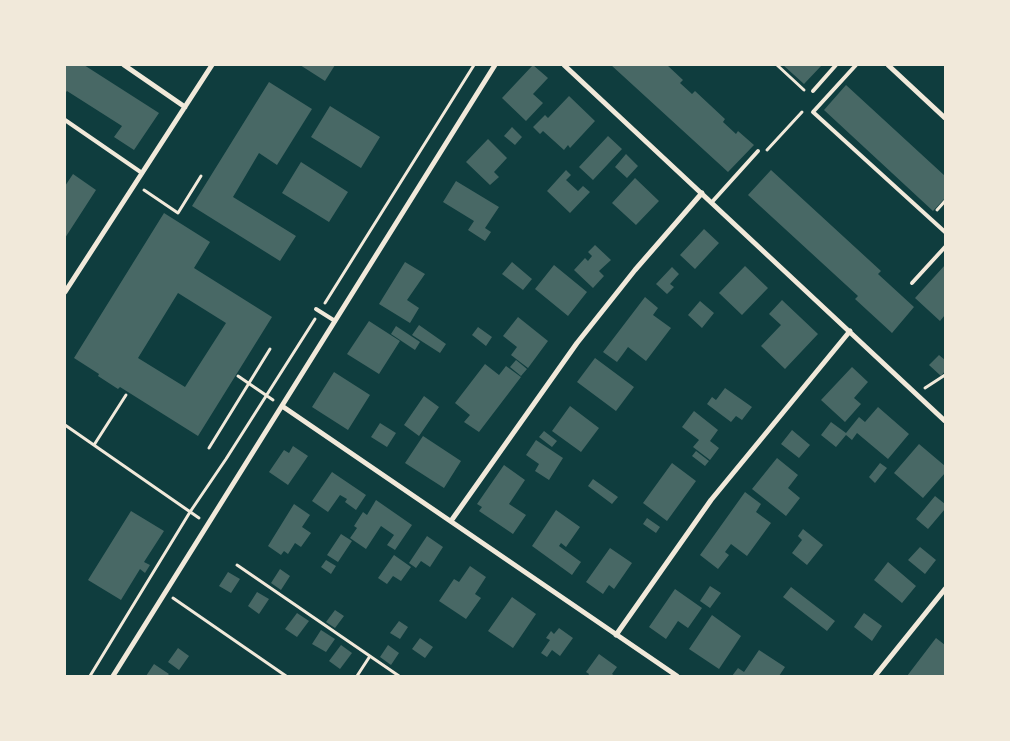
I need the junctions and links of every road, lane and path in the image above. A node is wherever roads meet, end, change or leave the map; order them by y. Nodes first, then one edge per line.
1 (124, 65) edge
2 (212, 65) edge
3 (474, 65) edge
4 (495, 65) edge
5 (564, 65) edge
6 (777, 65) edge
7 (836, 65) edge
8 (856, 65) edge
9 (888, 65) edge
10 (813, 91) dead end
11 (806, 92) dead end
12 (808, 105) dead end
13 (185, 107) junction
14 (945, 118) edge
15 (65, 120) edge
16 (759, 150) joint
17 (142, 173) junction
18 (201, 176) dead end
19 (702, 193) junction
20 (155, 198) dead end
21 (712, 202) junction
22 (945, 232) edge
23 (945, 247) edge
24 (912, 283) dead end
25 (65, 292) edge
26 (318, 310) junction
27 (335, 321) junction
28 (850, 331) junction
29 (270, 349) dead end
30 (945, 375) edge
31 (238, 376) dead end
32 (249, 384) junction
33 (917, 394) junction
34 (126, 395) dead end
35 (266, 396) junction
36 (282, 406) junction
37 (945, 421) edge
38 (65, 425) edge
39 (94, 445) junction
40 (209, 448) dead end
41 (190, 512) junction
42 (451, 522) junction
43 (208, 524) junction
44 (237, 565) dead end
45 (945, 589) edge
46 (165, 593) junction
47 (616, 635) junction
48 (370, 656) junction
49 (90, 676) edge
50 (112, 676) edge
51 (286, 676) edge
52 (357, 676) edge
53 (399, 676) edge
54 (677, 676) edge
55 (875, 676) edge

1 - 13 street
2 - 13 street
3 - 26 path
4 - 27 street
5 - 19 street
6 - 11 path
7 - 10 lane
8 - 22 lane
9 - 14 street
12 - 16 path
13 - 17 street
15 - 17 lane
16 - 21 lane
17 - 25 street
18 - 20 path
19 - 21 street
19 - 42 street
21 - 28 street
23 - 24 lane
26 - 27 lane
26 - 35 path
27 - 36 street
28 - 33 street
28 - 47 street
29 - 32 path
30 - 33 path
31 - 32 path
32 - 35 path
32 - 40 path
33 - 37 street
34 - 39 path
35 - 36 path
35 - 41 path
36 - 42 street
36 - 43 street
38 - 39 path
39 - 41 path
41 - 43 path
41 - 49 path
42 - 47 street
43 - 46 street
44 - 48 path
45 - 55 street
46 - 50 street
46 - 51 path
47 - 54 street
48 - 52 path
48 - 53 path

